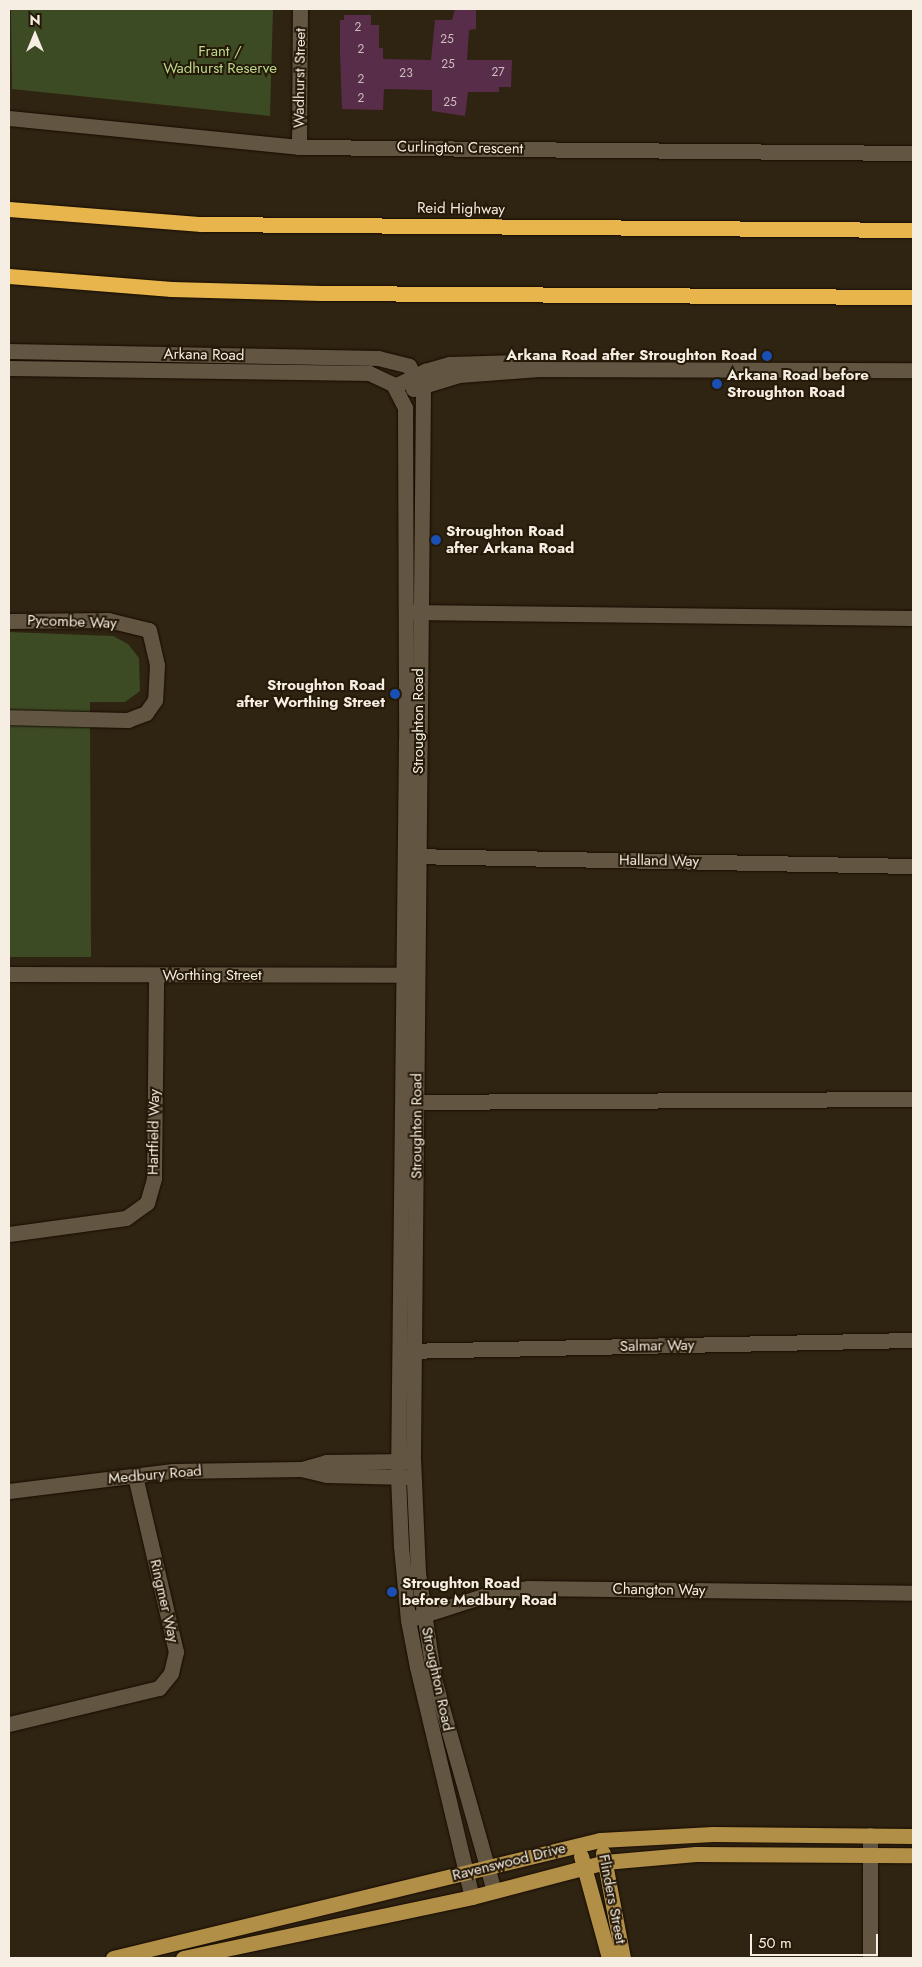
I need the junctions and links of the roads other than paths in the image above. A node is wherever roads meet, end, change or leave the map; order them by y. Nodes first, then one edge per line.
1 (300, 9) edge
2 (9, 118) edge
3 (299, 147) junction
4 (913, 153) edge
5 (9, 209) edge
6 (913, 230) edge
7 (9, 276) edge
8 (913, 297) edge
9 (9, 351) edge
10 (9, 368) edge
11 (913, 370) edge
12 (418, 380) junction
13 (398, 390) junction
14 (413, 612) junction
15 (913, 618) edge
16 (9, 621) edge
17 (9, 717) edge
18 (404, 856) junction
19 (420, 857) junction
20 (913, 866) edge
21 (9, 974) edge
22 (409, 975) junction
23 (156, 976) junction
24 (913, 1099) edge
25 (402, 1102) junction
26 (418, 1102) junction
27 (9, 1234) edge
28 (913, 1340) edge
29 (408, 1351) junction
30 (406, 1461) junction
31 (301, 1469) junction
32 (134, 1476) junction
33 (398, 1477) junction
34 (414, 1477) junction
35 (9, 1491) edge
36 (913, 1592) edge
37 (423, 1615) junction
38 (408, 1620) junction
39 (9, 1724) edge
40 (870, 1835) junction
41 (913, 1836) edge
42 (600, 1840) junction
43 (577, 1846) junction
44 (870, 1854) junction
45 (913, 1855) edge
46 (605, 1862) junction
47 (584, 1866) junction
48 (486, 1868) junction
49 (466, 1872) junction
50 (494, 1892) junction
51 (472, 1897) junction
52 (113, 1958) edge
53 (183, 1958) edge
54 (609, 1958) edge
55 (623, 1958) edge
56 (870, 1958) edge

1 - 3 street, Wadhurst Street
2 - 3 street, Curlington Crescent
3 - 4 street, Curlington Crescent
5 - 6 highway, Reid Highway
7 - 8 highway
9 - 12 street, Arkana Road
10 - 13 street, Arkana Road
11 - 12 street
12 - 13 street
12 - 14 street, Stroughton Road
13 - 14 street, Stroughton Road
14 - 15 street
14 - 18 street, Stroughton Road
14 - 19 street, Stroughton Road
16 - 17 street, Pycombe Way
18 - 19 street, Halland Way
18 - 22 street, Stroughton Road
19 - 20 street, Halland Way
19 - 22 street, Stroughton Road
21 - 23 street, Worthing Street
22 - 23 street, Worthing Street
22 - 25 street, Stroughton Road
22 - 26 street, Stroughton Road
23 - 27 street, Hartfield Way
24 - 26 street
25 - 26 street
25 - 29 street, Stroughton Road
26 - 29 street, Stroughton Road
28 - 29 street, Salmar Way
29 - 30 street, Stroughton Road
30 - 31 street, Medbury Road
30 - 33 street, Stroughton Road
30 - 34 street, Stroughton Road
31 - 32 street, Medbury Road
31 - 33 street, Medbury Road
32 - 35 street, Medbury Road
32 - 39 street, Ringmer Way
33 - 34 street, Medbury Road
33 - 38 street, Stroughton Road
34 - 37 street, Stroughton Road
36 - 37 street, Changton Way
37 - 38 street, Changton Way
37 - 48 street, Stroughton Road
38 - 49 street, Stroughton Road
40 - 41 main road, Ravenswood Drive
40 - 42 main road, Ravenswood Drive
40 - 44 street
42 - 43 main road, Ravenswood Drive
42 - 46 main road, Flinders Street
43 - 47 main road, Flinders Street
43 - 48 main road, Ravenswood Drive
44 - 45 main road, Ravenswood Drive
44 - 46 main road, Ravenswood Drive
44 - 56 street
46 - 47 main road, Ravenswood Drive
46 - 55 main road, Flinders Street
47 - 50 main road, Ravenswood Drive
47 - 54 main road, Flinders Street
48 - 49 main road, Ravenswood Drive
48 - 50 street, Stroughton Road
49 - 51 street, Stroughton Road
49 - 52 main road, Ravenswood Drive
50 - 51 main road, Ravenswood Drive
51 - 53 main road, Ravenswood Drive

